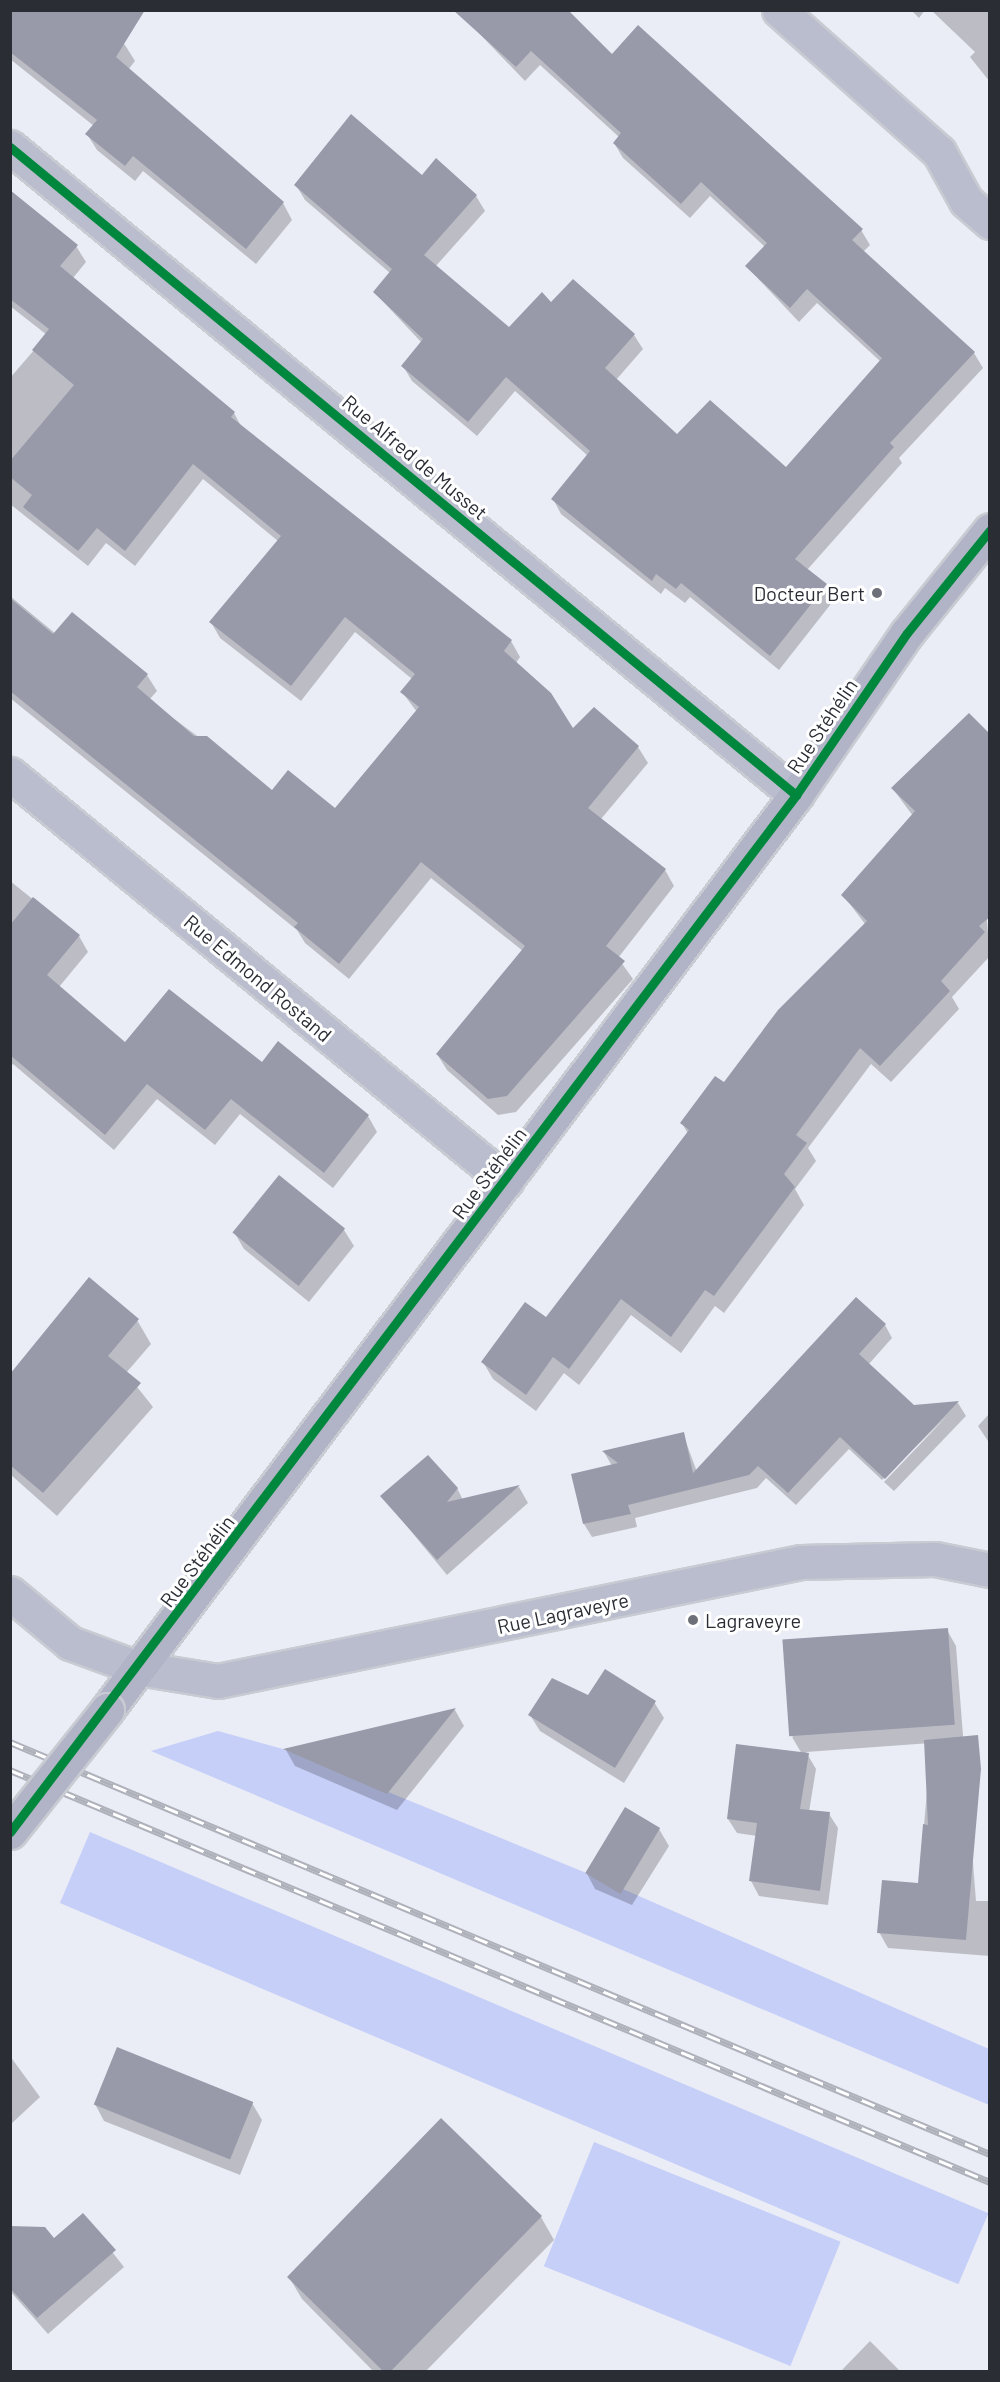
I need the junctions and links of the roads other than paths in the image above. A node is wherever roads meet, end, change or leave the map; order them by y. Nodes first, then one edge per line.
1 (779, 10) edge
2 (10, 147) edge
3 (990, 222) edge
4 (990, 530) edge
5 (10, 774) edge
6 (796, 795) junction
7 (506, 1181) junction
8 (990, 1570) edge
9 (10, 1593) edge
10 (138, 1668) junction
11 (10, 1832) edge

1 - 3 street
2 - 6 street, Rue Alfred de Musset
4 - 6 street, Rue Stéhélin
5 - 7 street, Rue Edmond Rostand
6 - 7 street, Rue Stéhélin
7 - 10 street, Rue Stéhélin
8 - 10 street, Rue Lagraveyre
9 - 10 street, Rue Lagraveyre
10 - 11 street, Rue Stéhélin, bridge

